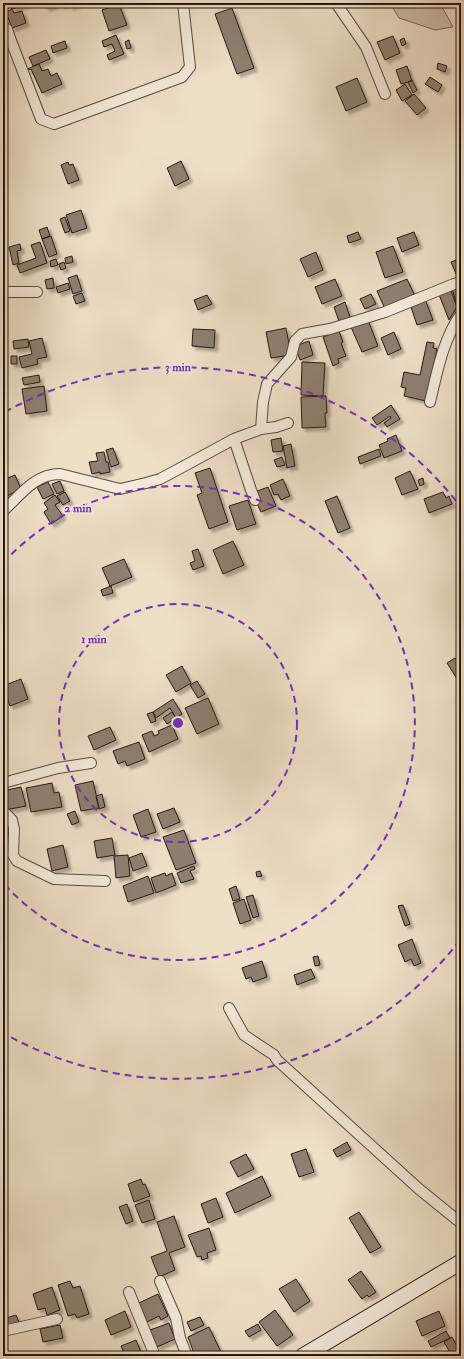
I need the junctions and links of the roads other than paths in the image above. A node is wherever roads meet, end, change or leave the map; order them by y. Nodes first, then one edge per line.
1 (183, 3) edge
2 (336, 3) edge
3 (10, 33) dead end
4 (385, 94) dead end
5 (461, 282) edge
6 (3, 292) edge
7 (37, 292) dead end
8 (461, 314) edge
9 (430, 402) dead end
10 (288, 423) dead end
11 (261, 429) junction
12 (234, 439) junction
13 (256, 500) dead end
14 (3, 511) edge
15 (91, 763) dead end
16 (3, 783) edge
17 (3, 811) edge
18 (106, 881) dead end
19 (229, 1008) dead end
20 (461, 1223) edge
21 (461, 1262) edge
22 (160, 1281) dead end
23 (128, 1292) dead end
24 (56, 1319) dead end
25 (3, 1331) edge
26 (155, 1356) edge
27 (187, 1356) edge
28 (303, 1356) edge

1 - 3 street
2 - 4 street
5 - 11 street
6 - 7 street
8 - 9 street
10 - 11 street
11 - 12 street
12 - 13 street
12 - 14 street
15 - 16 street
17 - 18 street
19 - 20 street
21 - 28 main road
22 - 27 street
23 - 26 street
24 - 25 street

